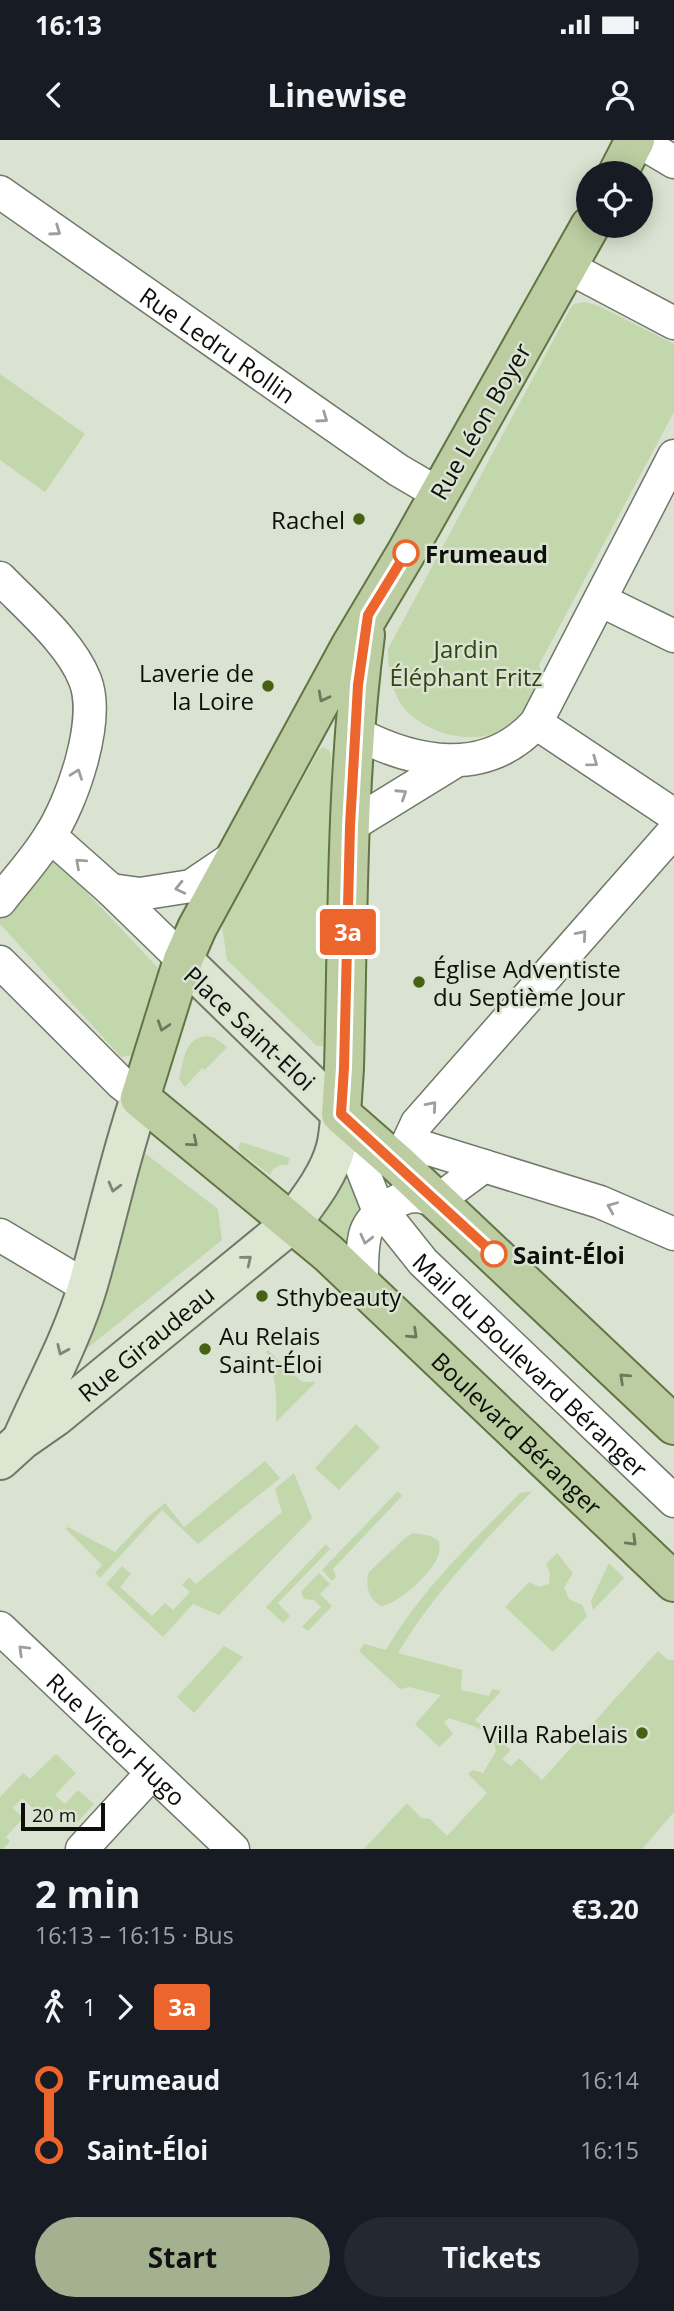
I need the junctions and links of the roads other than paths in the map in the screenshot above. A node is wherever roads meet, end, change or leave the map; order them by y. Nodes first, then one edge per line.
1 (636, 140) edge
2 (625, 161) edge
3 (674, 162) edge
4 (0, 192) edge
5 (584, 238) edge
6 (568, 267) junction
7 (674, 323) edge
8 (674, 456) edge
9 (439, 494) junction
10 (0, 578) edge
11 (600, 600) junction
12 (368, 615) junction
13 (674, 636) edge
14 (536, 723) junction
15 (356, 733) junction
16 (454, 762) junction
17 (674, 815) edge
18 (350, 826) junction
19 (674, 831) edge
20 (50, 836) junction
21 (238, 854) junction
22 (111, 890) junction
23 (0, 901) edge
24 (183, 960) junction
25 (0, 962) edge
26 (140, 1098) junction
27 (341, 1114) junction
28 (380, 1165) junction
29 (484, 1166) junction
30 (437, 1201) junction
31 (292, 1223) junction
32 (674, 1234) edge
33 (0, 1235) edge
34 (362, 1286) junction
35 (87, 1287) junction
36 (674, 1425) edge
37 (7, 1443) edge
38 (674, 1501) edge
39 (674, 1582) edge
40 (0, 1628) edge
41 (152, 1773) junction
42 (82, 1849) edge
43 (233, 1849) edge

1 - 2 main road
1 - 3 street
4 -> 9 street, Rue Ledru Rollin
5 - 6 main road, Rue Léon Boyer
6 - 7 street
6 - 9 main road, Rue Léon Boyer
8 - 11 street
9 - 12 main road, Rue Léon Boyer
20 -> 10 street
11 - 13 street
11 - 14 street
12 - 15 main road, Rue Léon Boyer
12 -> 21 main road, Rue Léon Boyer
14 - 16 street
14 -> 17 street
15 - 16 street
15 - 18 main road, Rue Léon Boyer
18 -> 16 street
18 - 27 main road, Rue Léon Boyer
28 -> 19 street
22 -> 20 street
20 - 23 street
21 -> 22 street
21 - 24 main road, Rue Léon Boyer
22 - 24 street
24 -> 26 main road, Place Saint-Eloi
24 - 27 street, Place Saint-Eloi
25 - 26 street
26 -> 31 main road
26 -> 35 street, Place Saint-Eloi
27 - 28 main road
27 - 31 street
28 - 29 street
28 - 30 main road
28 - 38 street, Mail du Boulevard Béranger
29 - 30 street
32 -> 29 street
30 -> 34 street
36 -> 30 main road
31 - 34 main road, Boulevard Béranger
37 -> 31 street, Rue Giraudeau
33 - 35 street
34 -> 39 main road, Boulevard Béranger
35 -> 37 street, Place Saint-Eloi
41 -> 40 street, Rue Victor Hugo
41 - 42 street
41 - 43 street, Rue Victor Hugo

